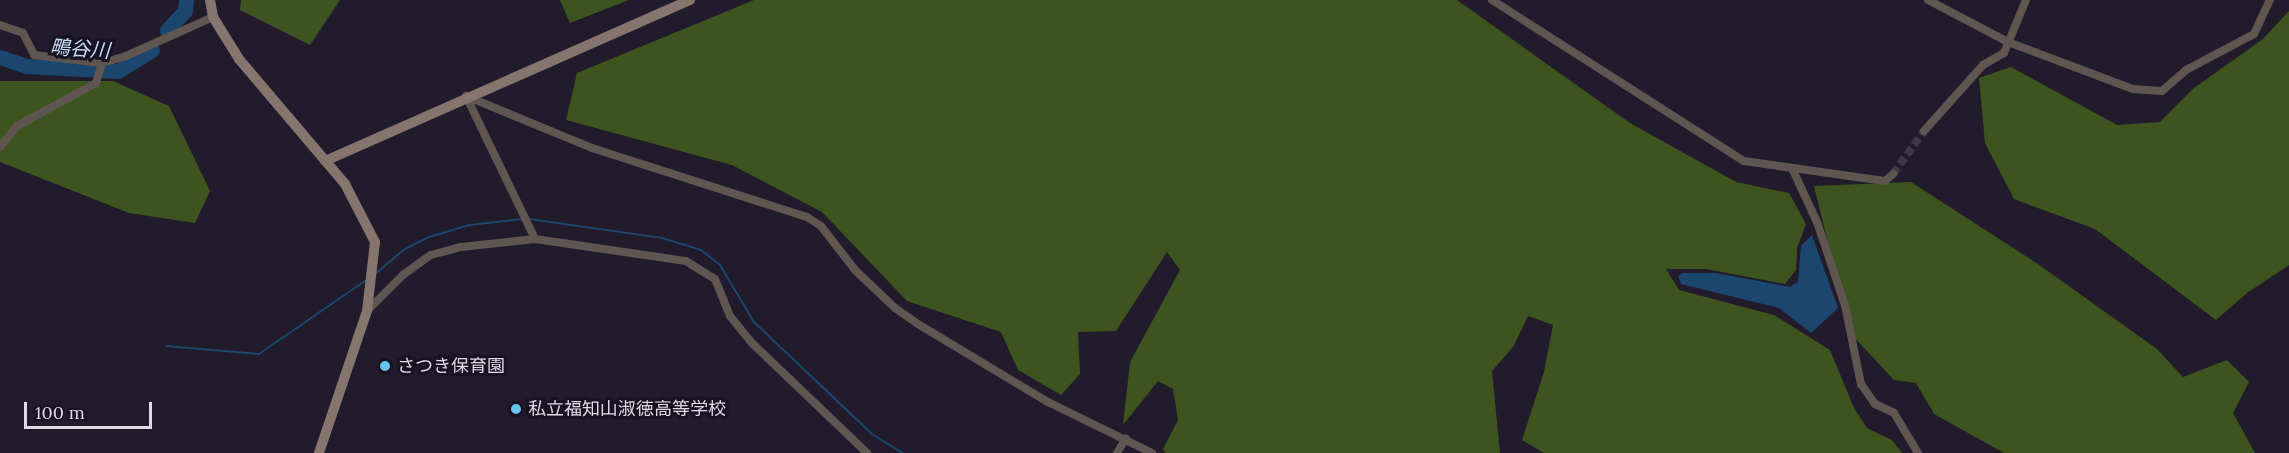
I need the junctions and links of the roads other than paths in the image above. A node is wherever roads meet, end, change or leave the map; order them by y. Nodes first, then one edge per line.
1 (210, 0) edge
2 (690, 0) edge
3 (1492, 0) edge
4 (1928, 0) edge
5 (2026, 0) edge
6 (2270, 0) edge
7 (213, 17) junction
8 (0, 26) edge
9 (2008, 42) junction
10 (102, 63) junction
11 (466, 96) junction
12 (1924, 131) tunnel mouth
13 (0, 147) edge
14 (325, 161) junction
15 (1792, 168) junction
16 (1893, 174) dead end
17 (535, 239) junction
18 (367, 311) junction
19 (1126, 438) junction
20 (319, 453) edge
21 (867, 453) edge
22 (1117, 453) edge
23 (1152, 453) edge
24 (1918, 453) edge

1 - 7 street
2 - 11 street
3 - 15 street
4 - 9 street
5 - 9 street
6 - 9 street
7 - 10 street
7 - 14 street
8 - 10 street
9 - 12 street
10 - 13 street
11 - 14 street
11 - 17 street
11 - 19 street
14 - 18 street
15 - 16 street
15 - 24 street
17 - 18 street
17 - 21 street
18 - 20 street
19 - 22 street
19 - 23 street

